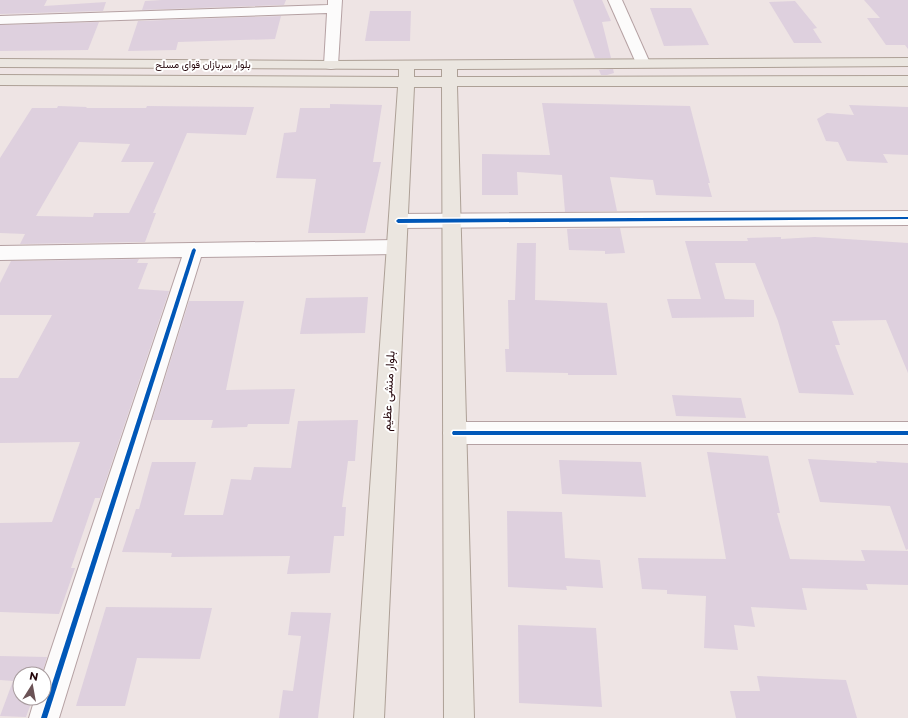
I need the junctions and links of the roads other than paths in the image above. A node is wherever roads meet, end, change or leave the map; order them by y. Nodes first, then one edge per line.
1 (615, 0) edge
2 (335, 4) edge
3 (0, 20) edge
4 (908, 62) edge
5 (0, 63) edge
6 (643, 63) junction
7 (331, 65) junction
8 (406, 73) junction
9 (450, 73) junction
10 (0, 80) edge
11 (908, 81) edge
12 (908, 218) edge
13 (452, 220) junction
14 (398, 221) junction
15 (396, 247) junction
16 (194, 250) junction
17 (0, 253) edge
18 (455, 433) junction
19 (908, 433) edge
20 (44, 718) edge
21 (369, 718) edge
22 (459, 718) edge

1 - 6 street
2 - 3 street
2 - 7 street
4 - 6 main road
5 - 7 main road, بلوار سربازان قوای مسلح
6 - 9 main road
7 - 8 main road, بلوار سربازان قوای مسلح
8 - 9 main road
8 - 10 main road, بلوار سربازان قوای مسلح
8 - 14 main road, بلوار منشی عظیم
9 - 11 main road
9 - 13 main road
12 - 13 street
13 - 14 street
13 - 18 main road
14 - 15 main road, بلوار منشی عظیم
15 - 16 street
15 - 21 main road, بلوار منشی عظیم
16 - 17 street
16 - 20 street
18 - 19 street
18 - 22 main road

